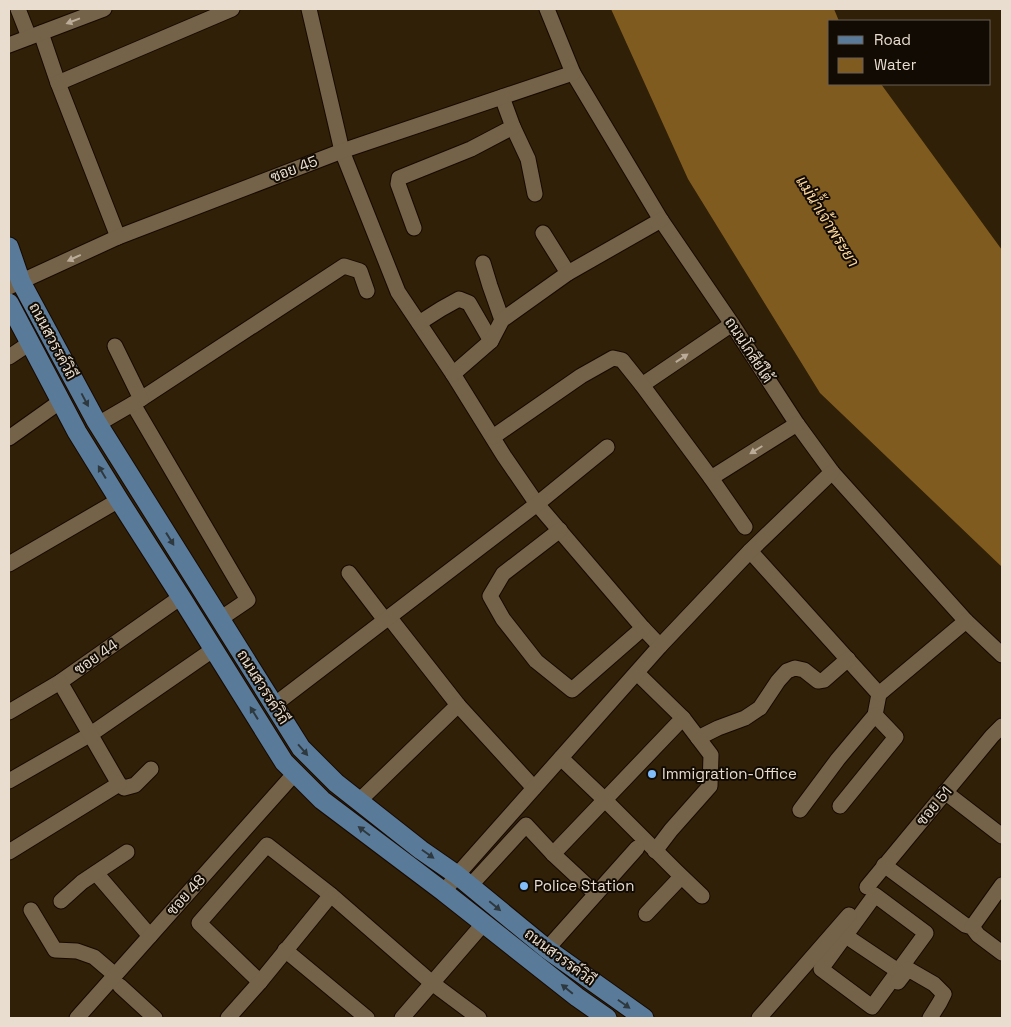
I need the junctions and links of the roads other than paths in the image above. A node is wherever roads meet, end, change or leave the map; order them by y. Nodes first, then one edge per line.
1 (18, 9) edge
2 (104, 9) edge
3 (232, 9) edge
4 (309, 9) edge
5 (547, 9) edge
6 (35, 35) junction
7 (9, 45) edge
8 (573, 73) junction
9 (58, 83) junction
10 (502, 97) junction
11 (513, 127) junction
12 (342, 151) junction
13 (535, 194) dead end
14 (661, 220) junction
15 (414, 228) dead end
16 (544, 233) dead end
17 (118, 238) junction
18 (9, 247) edge
19 (483, 263) dead end
20 (568, 273) junction
21 (15, 284) edge
22 (368, 291) dead end
23 (10, 306) edge
24 (502, 320) junction
25 (419, 323) junction
26 (732, 324) junction
27 (492, 341) junction
28 (30, 343) junction
29 (115, 346) dead end
30 (9, 357) edge
31 (453, 374) junction
32 (642, 385) junction
33 (61, 401) junction
34 (137, 402) junction
35 (98, 424) junction
36 (798, 424) junction
37 (493, 437) junction
38 (9, 438) edge
39 (606, 447) dead end
40 (832, 472) junction
41 (711, 478) junction
42 (119, 500) junction
43 (537, 504) junction
44 (745, 527) dead end
45 (560, 530) junction
46 (750, 551) junction
47 (9, 564) edge
48 (349, 573) dead end
49 (181, 597) junction
50 (387, 618) junction
51 (220, 619) junction
52 (966, 621) junction
53 (643, 628) junction
54 (660, 646) junction
55 (214, 649) junction
56 (1002, 655) edge
57 (848, 659) junction
58 (637, 673) junction
59 (60, 682) junction
60 (879, 694) junction
61 (274, 705) junction
62 (458, 705) junction
63 (9, 712) edge
64 (874, 715) junction
65 (683, 718) junction
66 (90, 734) junction
67 (999, 736) edge
68 (698, 738) junction
69 (561, 758) junction
70 (151, 769) dead end
71 (296, 773) junction
72 (9, 781) edge
73 (119, 784) junction
74 (534, 788) junction
75 (945, 792) junction
76 (605, 800) junction
77 (359, 801) junction
78 (840, 806) dead end
79 (800, 810) dead end
80 (1002, 836) edge
81 (637, 848) dead end
82 (656, 851) junction
83 (9, 852) edge
84 (127, 852) dead end
85 (554, 854) junction
86 (884, 865) junction
87 (96, 873) junction
88 (682, 877) junction
89 (464, 880) junction
90 (1002, 885) edge
91 (867, 887) dead end
92 (444, 892) junction
93 (596, 894) junction
94 (331, 895) junction
95 (702, 896) dead end
96 (61, 901) dead end
97 (31, 910) dead end
98 (646, 914) dead end
99 (849, 915) dead end
100 (484, 923) junction
101 (972, 927) junction
102 (841, 932) junction
103 (150, 936) junction
104 (547, 949) junction
105 (285, 950) junction
106 (1002, 953) edge
107 (903, 970) junction
108 (118, 980) junction
109 (260, 982) junction
110 (432, 983) junction
111 (77, 1018) edge
112 (155, 1018) edge
113 (228, 1018) edge
114 (367, 1018) edge
115 (402, 1018) edge
116 (479, 1018) edge
117 (607, 1018) edge
118 (644, 1018) edge
119 (759, 1018) edge
120 (872, 1018) edge
121 (930, 1018) edge

1 - 6 street
2 -> 6 street
3 - 9 street
4 - 12 street
5 - 8 street, ถนนโกสีย์ใต้
6 - 7 street
6 - 9 street
8 - 10 street, ซอย 45
8 - 14 street, ถนนโกสีย์ใต้
9 - 17 street
10 - 11 street
10 - 12 street, ซอย 45
11 - 13 street
11 - 15 street
12 - 17 street, ซอย 45
12 - 25 street
14 - 20 street
14 - 26 street, ถนนโกสีย์ใต้
16 - 20 street
17 -> 21 street, ซอย 45
18 - 21 main road, ถนนสวรรค์วิถี
19 - 24 street
20 - 24 street
21 -> 35 main road, ถนนสวรรค์วิถี
22 - 34 street
23 - 28 main road, ถนนสวรรค์วิถี
24 - 27 street
25 - 27 street
25 - 31 street
32 -> 26 street
26 - 36 street, ถนนโกสีย์ใต้
27 - 31 street
28 - 30 street
28 - 33 main road, ถนนสวรรค์วิถี
29 - 34 street
31 - 37 street
32 - 37 street
32 - 41 street
33 - 38 street
42 -> 33 main road, ถนนสวรรค์วิถี
34 - 35 street
34 - 51 street
35 -> 51 main road, ถนนสวรรค์วิถี
36 - 40 street, ถนนโกสีย์ใต้
36 -> 41 street
37 - 43 street
39 - 43 street
40 - 46 street
40 - 52 street, ถนนโกสีย์ใต้
41 - 44 street
42 - 47 street
42 - 49 main road, ถนนสวรรค์วิถี
43 - 45 street
43 - 50 street
45 - 53 street
45 - 53 street
46 - 54 street
46 - 57 street
48 - 50 street
49 - 55 main road, ถนนสวรรค์วิถี
49 - 59 street, ซอย 44
50 - 61 street
50 - 62 street
51 - 61 main road, ถนนสวรรค์วิถี
52 - 56 street, ถนนโกสีย์ใต้
52 - 60 street
53 - 54 street
54 - 58 street
55 - 66 street
71 -> 55 main road, ถนนสวรรค์วิถี
57 - 60 street
57 - 68 street
58 - 65 street
58 - 69 street
59 - 63 street, ซอย 44
59 - 66 street
60 - 64 street
61 -> 77 main road, ถนนสวรรค์วิถี
62 - 74 street
62 - 77 street
64 - 78 street
64 - 79 street
65 - 68 street
65 - 76 street
66 - 72 street
66 - 73 street
67 - 75 street, ซอย 51
68 - 82 street
69 - 74 street
69 - 76 street
70 - 73 street
92 -> 71 main road, ถนนสวรรค์วิถี
71 - 103 street, ซอย 48
73 - 83 street
74 - 89 street
75 - 80 street
75 - 86 street, ซอย 51
76 - 82 street
76 - 85 street
77 -> 89 main road, ถนนสวรรค์วิถี
81 - 93 street
82 - 88 street
84 - 87 street
85 - 89 street
85 - 93 street
86 - 91 street, ซอย 51
86 - 101 street
87 - 96 street
87 - 103 street
88 - 95 street
88 - 98 street
89 - 92 street
89 -> 104 main road, ถนนสวรรค์วิถี
90 - 101 street
92 - 100 main road, ถนนสวรรค์วิถี
93 - 104 street
94 - 105 street
94 - 109 street
94 - 110 street
97 - 108 street
99 - 102 street
100 - 110 street
117 -> 100 main road, ถนนสวรรค์วิถี
101 - 106 street
102 - 107 street
102 - 107 street
102 - 107 street
102 - 119 street
103 - 108 street, ซอย 48
104 -> 118 main road, ถนนสวรรค์วิถี
105 - 109 street
105 - 114 street
107 - 120 street
107 - 121 street
108 - 111 street, ซอย 48
108 - 112 street
109 - 113 street
110 - 115 street
110 - 116 street

